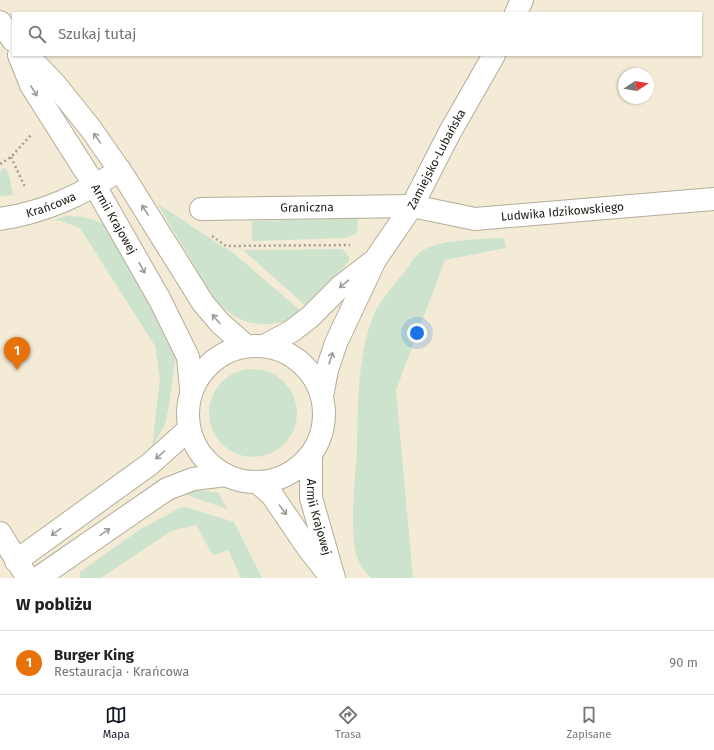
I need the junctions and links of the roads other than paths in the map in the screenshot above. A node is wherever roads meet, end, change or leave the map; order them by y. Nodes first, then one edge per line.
1 (522, 0) edge
2 (516, 12) edge
3 (0, 22) edge
4 (12, 39) edge
5 (19, 56) edge
6 (28, 56) edge
7 (493, 56) edge
8 (120, 170) junction
9 (95, 186) junction
10 (714, 199) edge
11 (412, 206) junction
12 (201, 209) dead end
13 (0, 219) edge
14 (375, 260) junction
15 (256, 345) junction
16 (191, 389) junction
17 (322, 396) junction
18 (189, 429) junction
19 (311, 455) junction
20 (226, 476) junction
21 (256, 482) junction
22 (0, 532) edge
23 (22, 570) edge
24 (38, 578) edge
25 (333, 578) edge

1 - 2 main road
3 - 4 main road
5 -> 9 main road, Armii Krajowej
8 -> 6 main road
7 - 11 main road, Zamiejsko-Lubańska
8 - 9 main road, Krańcowa
15 -> 8 main road
9 - 13 main road, Krańcowa
9 -> 16 main road, Armii Krajowej
10 - 11 main road, Ludwika Idzikowskiego
11 - 12 main road, Graniczna
11 - 14 main road, Zamiejsko-Lubańska
14 -> 15 main road, Zamiejsko-Lubańska
17 -> 14 main road, Zamiejsko-Lubańska
15 - 16 main road
15 - 17 main road
16 - 18 main road
17 - 19 main road
18 - 20 main road
18 -> 23 main road
19 - 21 main road
19 - 25 main road, Armii Krajowej
20 - 21 main road
24 -> 20 main road
21 -> 25 main road, Armii Krajowej
22 - 23 main road

